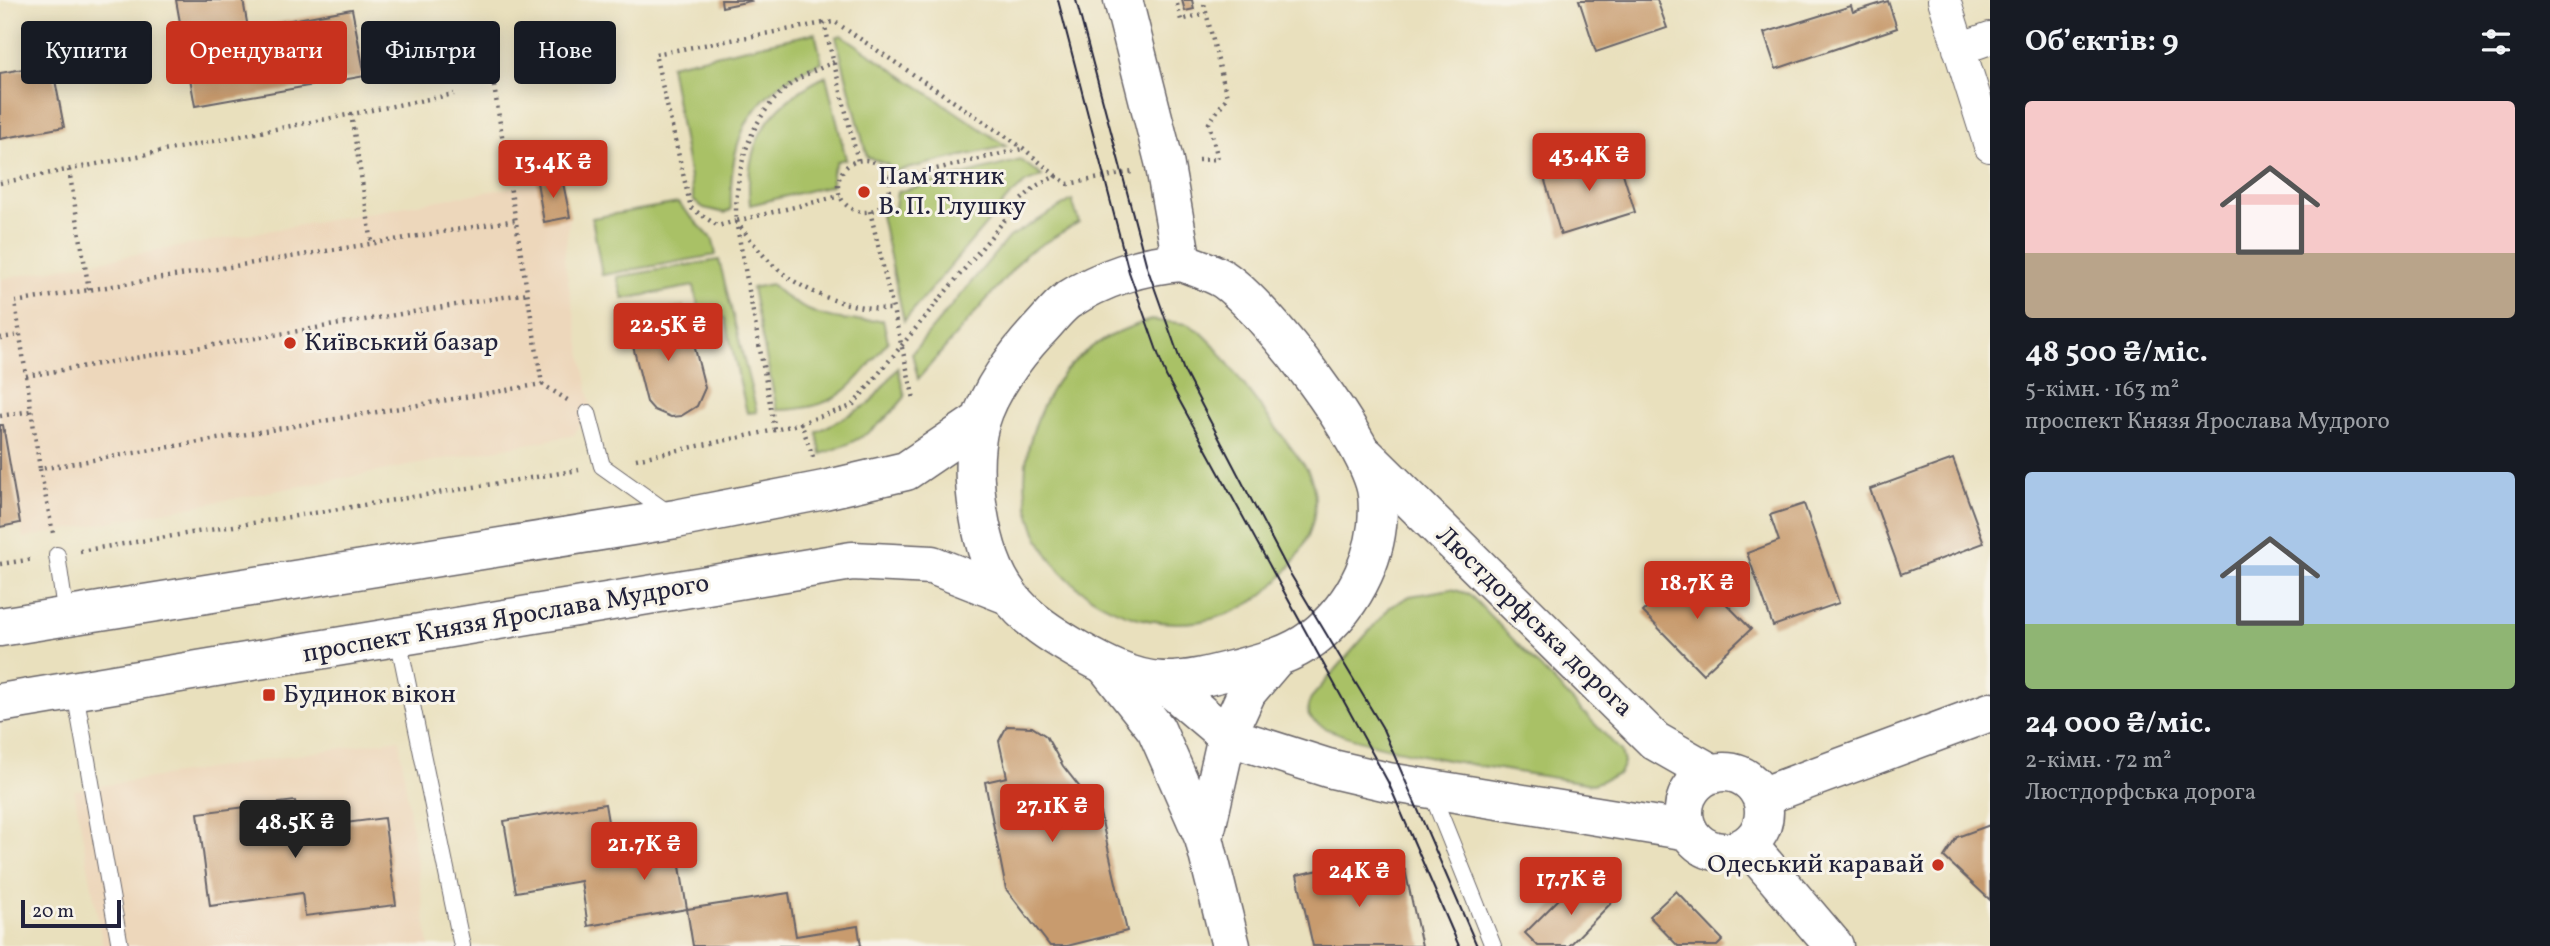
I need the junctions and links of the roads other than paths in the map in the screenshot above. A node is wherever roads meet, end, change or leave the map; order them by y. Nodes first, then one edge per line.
1 (1123, 0) edge
2 (1944, 0) edge
3 (1990, 38) edge
4 (1959, 49) junction
5 (1990, 146) edge
6 (1182, 262) junction
7 (588, 412) dead end
8 (981, 420) junction
9 (1366, 456) junction
10 (676, 519) junction
11 (57, 555) road end
12 (1008, 595) junction
13 (66, 616) junction
14 (0, 627) edge
15 (398, 638) junction
16 (1276, 658) junction
17 (1106, 666) junction
18 (1163, 681) junction
19 (75, 692) junction
20 (0, 703) edge
21 (1990, 712) edge
22 (1227, 736) junction
23 (1713, 774) junction
24 (1429, 787) junction
25 (1761, 797) junction
26 (1689, 831) junction
27 (1204, 838) junction
28 (1748, 845) junction
29 (120, 946) edge
30 (462, 946) edge
31 (1231, 946) edge
32 (1493, 946) edge
33 (1834, 946) edge

1 - 6 main road
2 - 4 street
3 - 4 street
4 - 5 street
6 - 8 main road
6 - 9 main road
7 - 10 lane
8 - 10 main road
8 - 12 main road
9 - 16 main road
9 - 23 main road, Люстдорфська дорога
10 - 13 main road
11 - 13 lane
12 - 15 main road, проспект Князя Ярослава Мудрого
12 - 17 main road
13 - 14 main road
15 - 19 main road, проспект Князя Ярослава Мудрого
15 - 30 lane
16 - 18 main road
16 - 22 main road
17 - 18 main road
17 - 27 main road
18 - 22 main road
19 - 20 main road, проспект Князя Ярослава Мудрого
19 - 29 lane
21 - 25 main road
22 - 24 main road
22 - 27 main road
23 - 25 main road
23 - 26 main road
24 - 26 main road
24 - 32 lane
25 - 28 main road
26 - 28 main road
27 - 31 main road
28 - 33 main road

